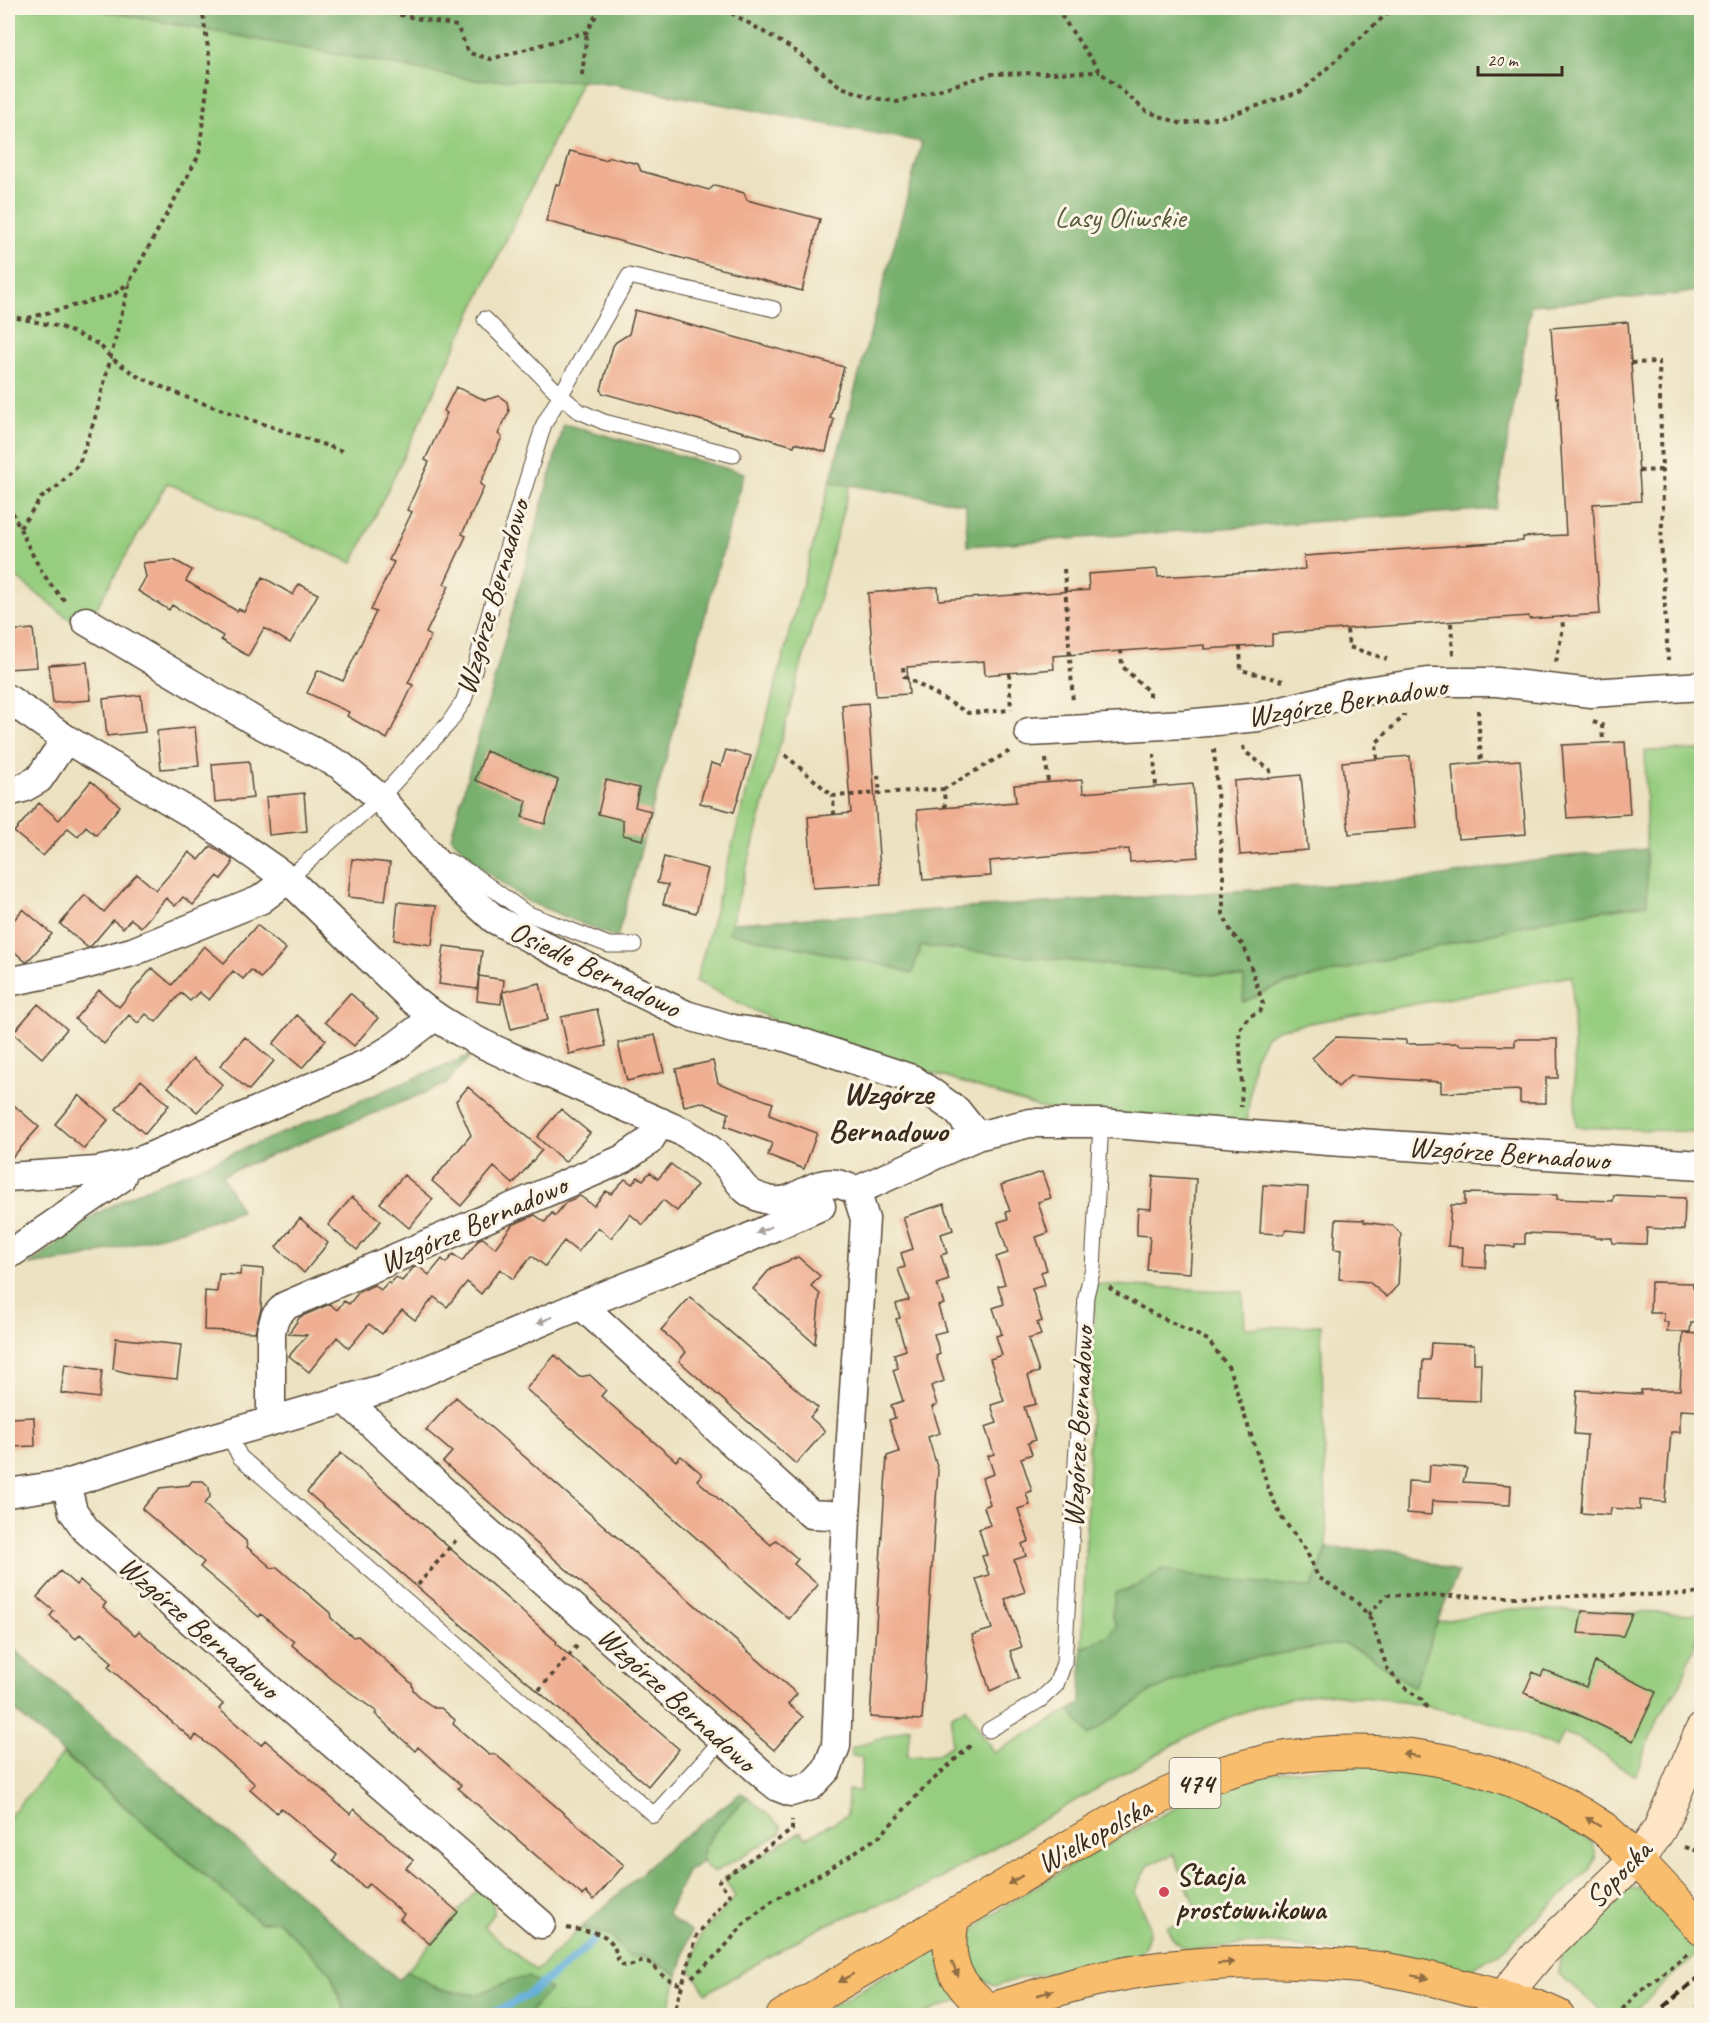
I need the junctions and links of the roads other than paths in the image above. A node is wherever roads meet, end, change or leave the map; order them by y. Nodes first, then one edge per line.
1 (774, 309) dead end
2 (485, 319) dead end
3 (560, 395) junction
4 (733, 455) dead end
5 (86, 621) road end
6 (1701, 686) edge
7 (8, 699) edge
8 (1018, 734) road end
9 (66, 739) junction
10 (8, 792) edge
11 (380, 798) junction
12 (439, 865) junction
13 (288, 879) junction
14 (634, 945) dead end
15 (8, 982) edge
16 (434, 1017) junction
17 (661, 1122) junction
18 (1101, 1123) junction
19 (977, 1136) junction
20 (126, 1165) junction
21 (1701, 1165) edge
22 (8, 1177) edge
23 (856, 1191) junction
24 (8, 1252) edge
25 (581, 1305) junction
26 (345, 1399) junction
27 (271, 1421) junction
28 (228, 1434) junction
29 (66, 1484) junction
30 (8, 1493) edge
31 (846, 1516) junction
32 (989, 1730) road end
33 (1701, 1730) edge
34 (723, 1739) junction
35 (1637, 1860) junction
36 (953, 1917) junction
37 (541, 1923) road end
38 (1697, 1939) edge
39 (1497, 2006) edge
40 (982, 2013) edge
41 (1552, 2013) edge
42 (783, 2016) edge

1 - 3 lane, Wzgórze Bernadowo
2 - 3 lane
3 - 4 lane
3 - 11 lane, Wzgórze Bernadowo
5 - 11 street, Osiedle Bernadowo
6 - 8 street, Wzgórze Bernadowo
7 - 9 street
9 - 10 street
9 - 13 street
11 - 12 street, Osiedle Bernadowo
11 - 13 lane, Wzgórze Bernadowo
12 - 14 lane
12 - 19 street, Osiedle Bernadowo
13 - 15 street, Wzgórze Bernadowo
13 - 16 street
16 - 17 street
16 - 20 street
17 - 23 street
17 - 27 street, Wzgórze Bernadowo
18 - 19 street, Wzgórze Bernadowo
18 - 21 street, Wzgórze Bernadowo
18 - 32 lane, Wzgórze Bernadowo
19 - 23 street, Wzgórze Bernadowo
20 - 22 street
20 - 24 street
23 -> 25 street, Wzgórze Bernadowo
23 - 31 street
25 -> 26 street, Wzgórze Bernadowo
25 - 31 street
26 - 27 street, Wzgórze Bernadowo
26 - 34 street, Wzgórze Bernadowo
27 - 28 street, Wzgórze Bernadowo
28 - 29 street, Wzgórze Bernadowo
28 - 34 lane
29 - 30 street, Wzgórze Bernadowo
29 - 37 street, Wzgórze Bernadowo
31 - 34 street, Wzgórze Bernadowo
33 - 35 main road, Sopocka
35 -> 36 main road, Wielkopolska / 474
35 - 38 main road, Wielkopolska / 474
35 - 39 main road, Sopocka
36 -> 40 main road
36 -> 42 main road, Wielkopolska / 474
40 -> 39 main road
39 - 41 main road

